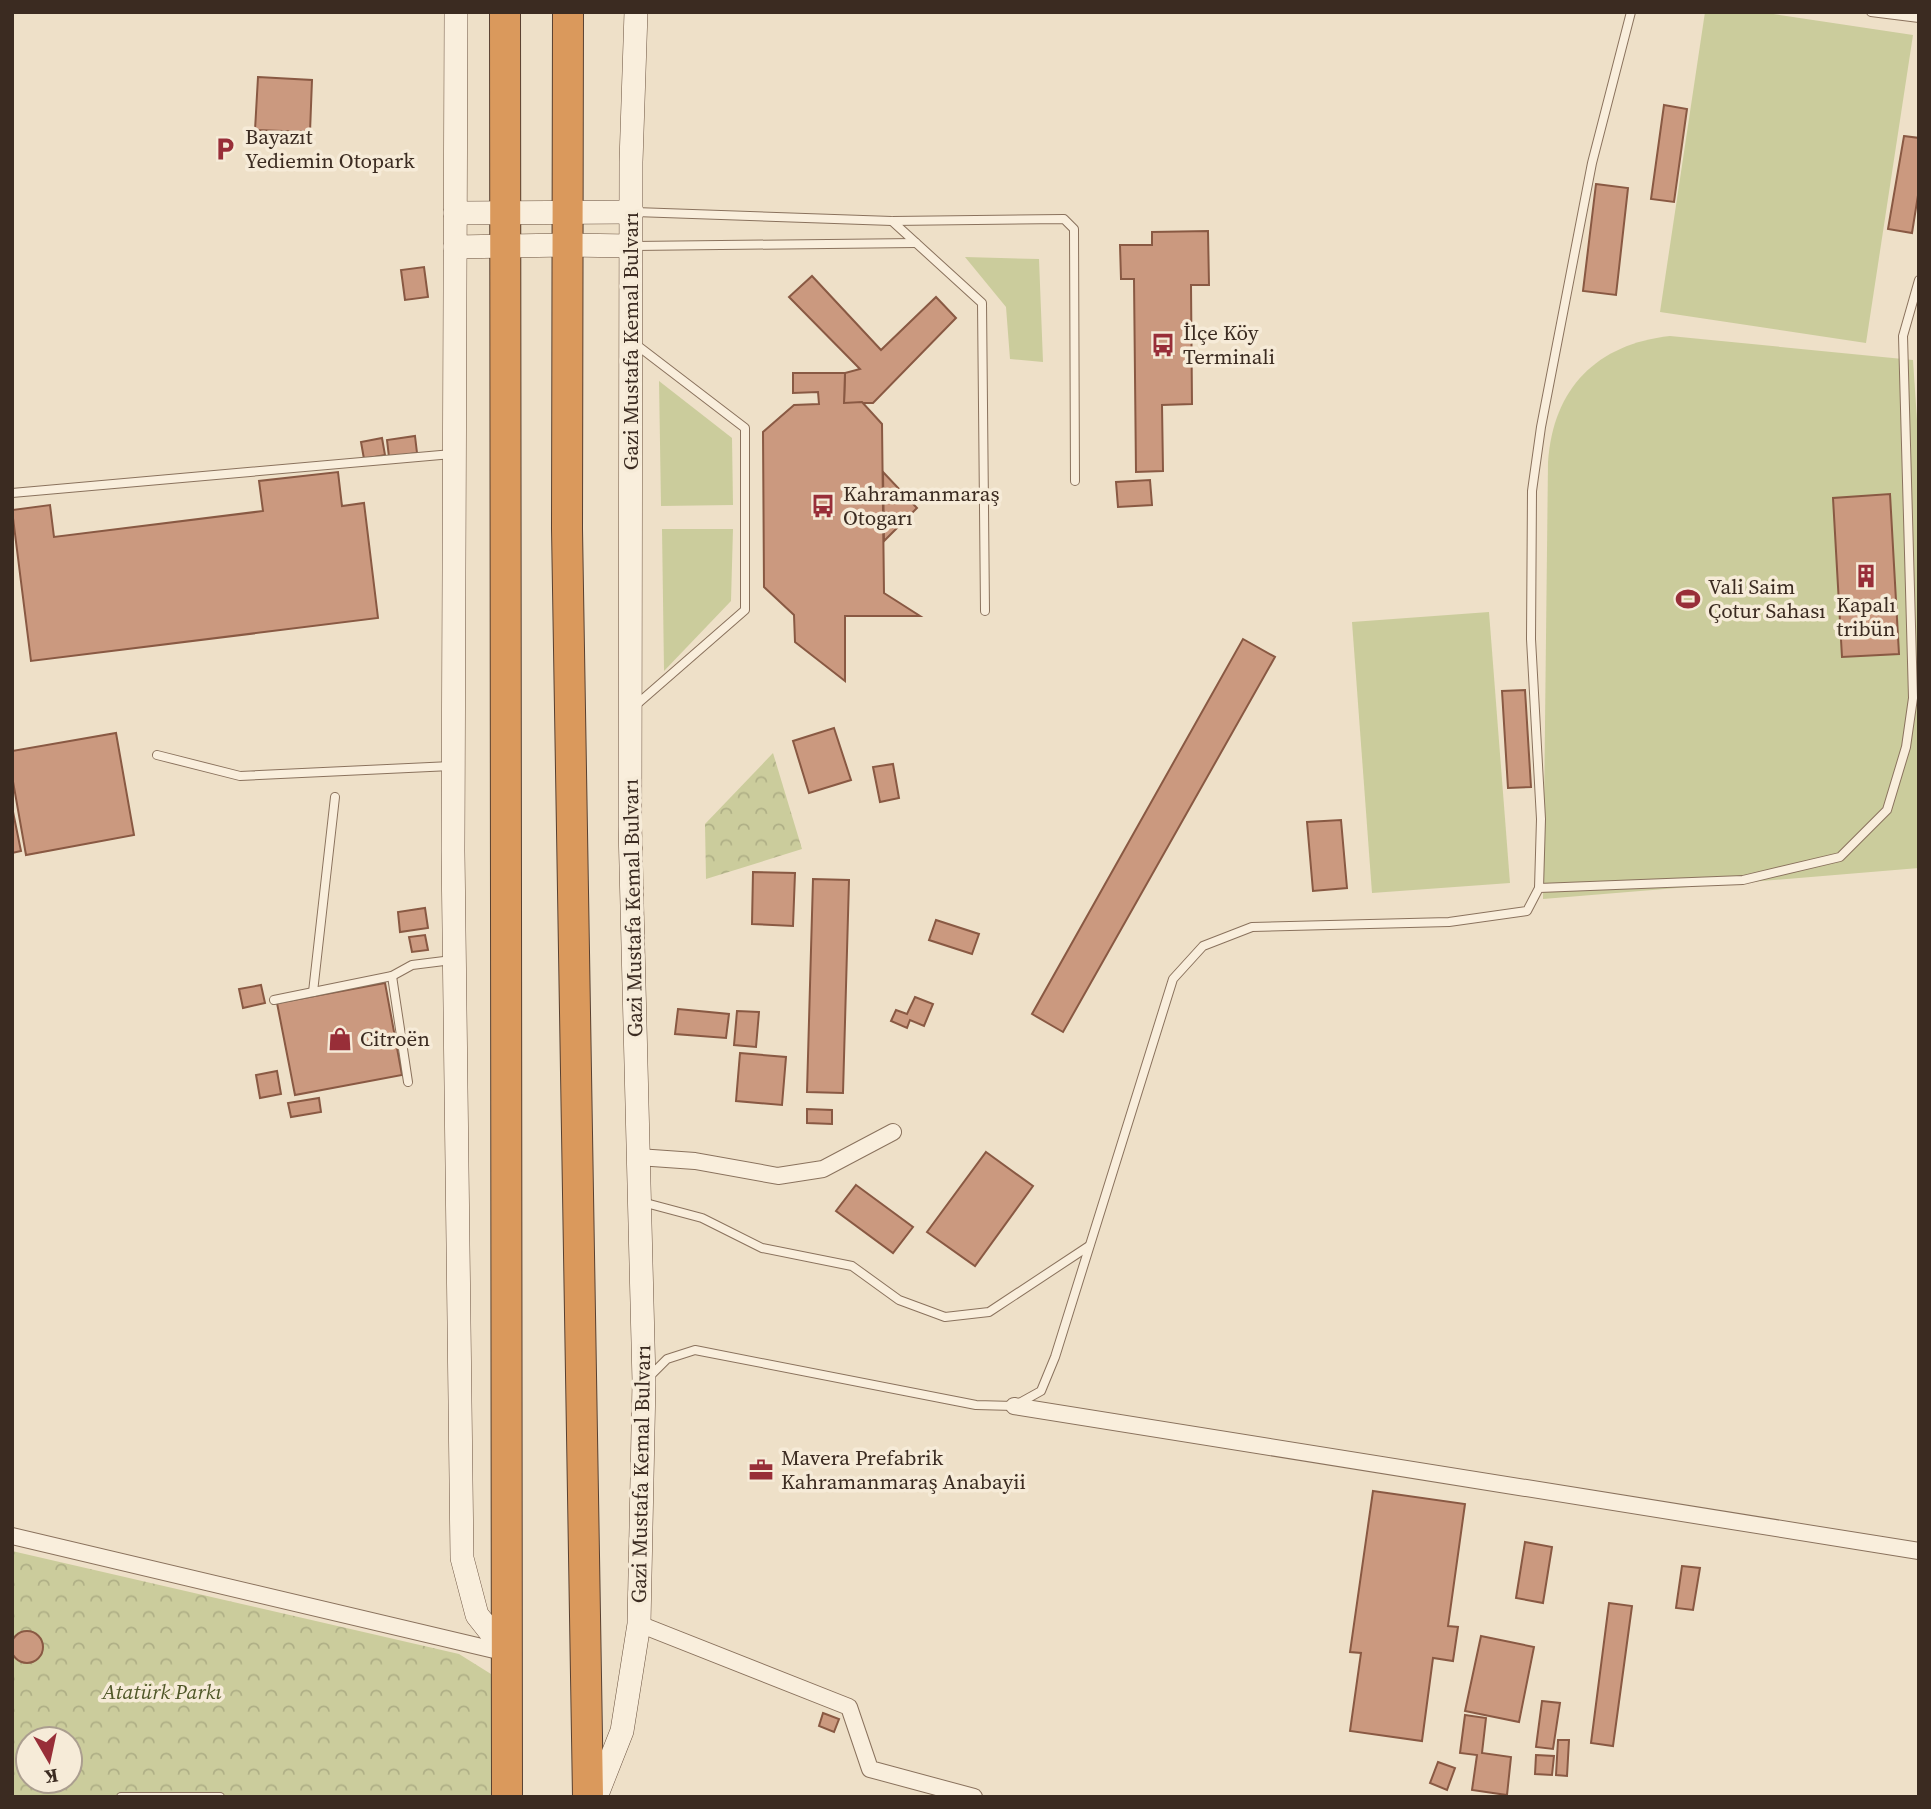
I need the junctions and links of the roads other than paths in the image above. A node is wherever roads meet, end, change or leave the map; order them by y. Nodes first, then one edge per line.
1 (456, 12) edge
2 (505, 12) edge
3 (568, 12) edge
4 (1631, 12) edge
5 (1871, 12) edge
6 (637, 14) edge
7 (1919, 18) edge
8 (568, 211) junction
9 (505, 212) junction
10 (632, 212) junction
11 (455, 213) junction
12 (892, 221) junction
13 (916, 243) junction
14 (568, 245) junction
15 (505, 246) junction
16 (631, 246) junction
17 (455, 247) junction
18 (1919, 280) edge
19 (631, 341) junction
20 (454, 454) junction
21 (1075, 481) dead end
22 (12, 493) edge
23 (985, 611) dead end
24 (631, 709) junction
25 (157, 755) dead end
26 (454, 766) junction
27 (335, 797) dead end
28 (1539, 888) junction
29 (455, 960) junction
30 (392, 976) junction
31 (313, 992) junction
32 (274, 1000) dead end
33 (408, 1082) dead end
34 (893, 1132) dead end
35 (638, 1157) junction
36 (639, 1202) junction
37 (1090, 1246) junction
38 (644, 1382) junction
39 (1014, 1406) junction
40 (12, 1536) edge
41 (1919, 1551) edge
42 (639, 1624) junction
43 (507, 1653) junction
44 (121, 1797) edge
45 (220, 1797) edge
46 (507, 1797) edge
47 (588, 1797) edge
48 (596, 1797) edge
49 (974, 1797) edge

1 - 11 street
2 - 9 highway
3 - 8 highway
4 - 28 lane
5 - 7 lane
6 - 10 street, Gazi Mustafa Kemal Bulvarı
8 - 9 street
8 - 10 street
8 - 14 highway
9 - 11 street
9 - 15 highway
10 - 12 lane
10 - 16 street, Gazi Mustafa Kemal Bulvarı
11 - 17 street
12 - 13 lane
12 - 21 lane
13 - 16 lane
13 - 23 lane
14 - 15 street
14 - 16 street
14 - 47 highway
15 - 17 street
15 - 43 highway
16 - 19 street, Gazi Mustafa Kemal Bulvarı
17 - 20 street
18 - 28 lane
19 - 24 street, Gazi Mustafa Kemal Bulvarı
19 - 24 lane
20 - 22 lane
20 - 26 street
24 - 35 street, Gazi Mustafa Kemal Bulvarı
25 - 26 lane
26 - 29 street
27 - 31 lane
28 - 37 lane
29 - 30 lane
29 - 43 street
30 - 31 lane
30 - 33 lane
31 - 32 lane
34 - 35 street
35 - 36 street, Gazi Mustafa Kemal Bulvarı
36 - 37 lane
36 - 38 street, Gazi Mustafa Kemal Bulvarı
37 - 39 lane
38 - 39 lane
38 - 42 street, Gazi Mustafa Kemal Bulvarı
39 - 41 street
40 - 43 street
42 - 48 street, Gazi Mustafa Kemal Bulvarı
42 - 49 street
43 - 46 highway
44 - 45 lane

